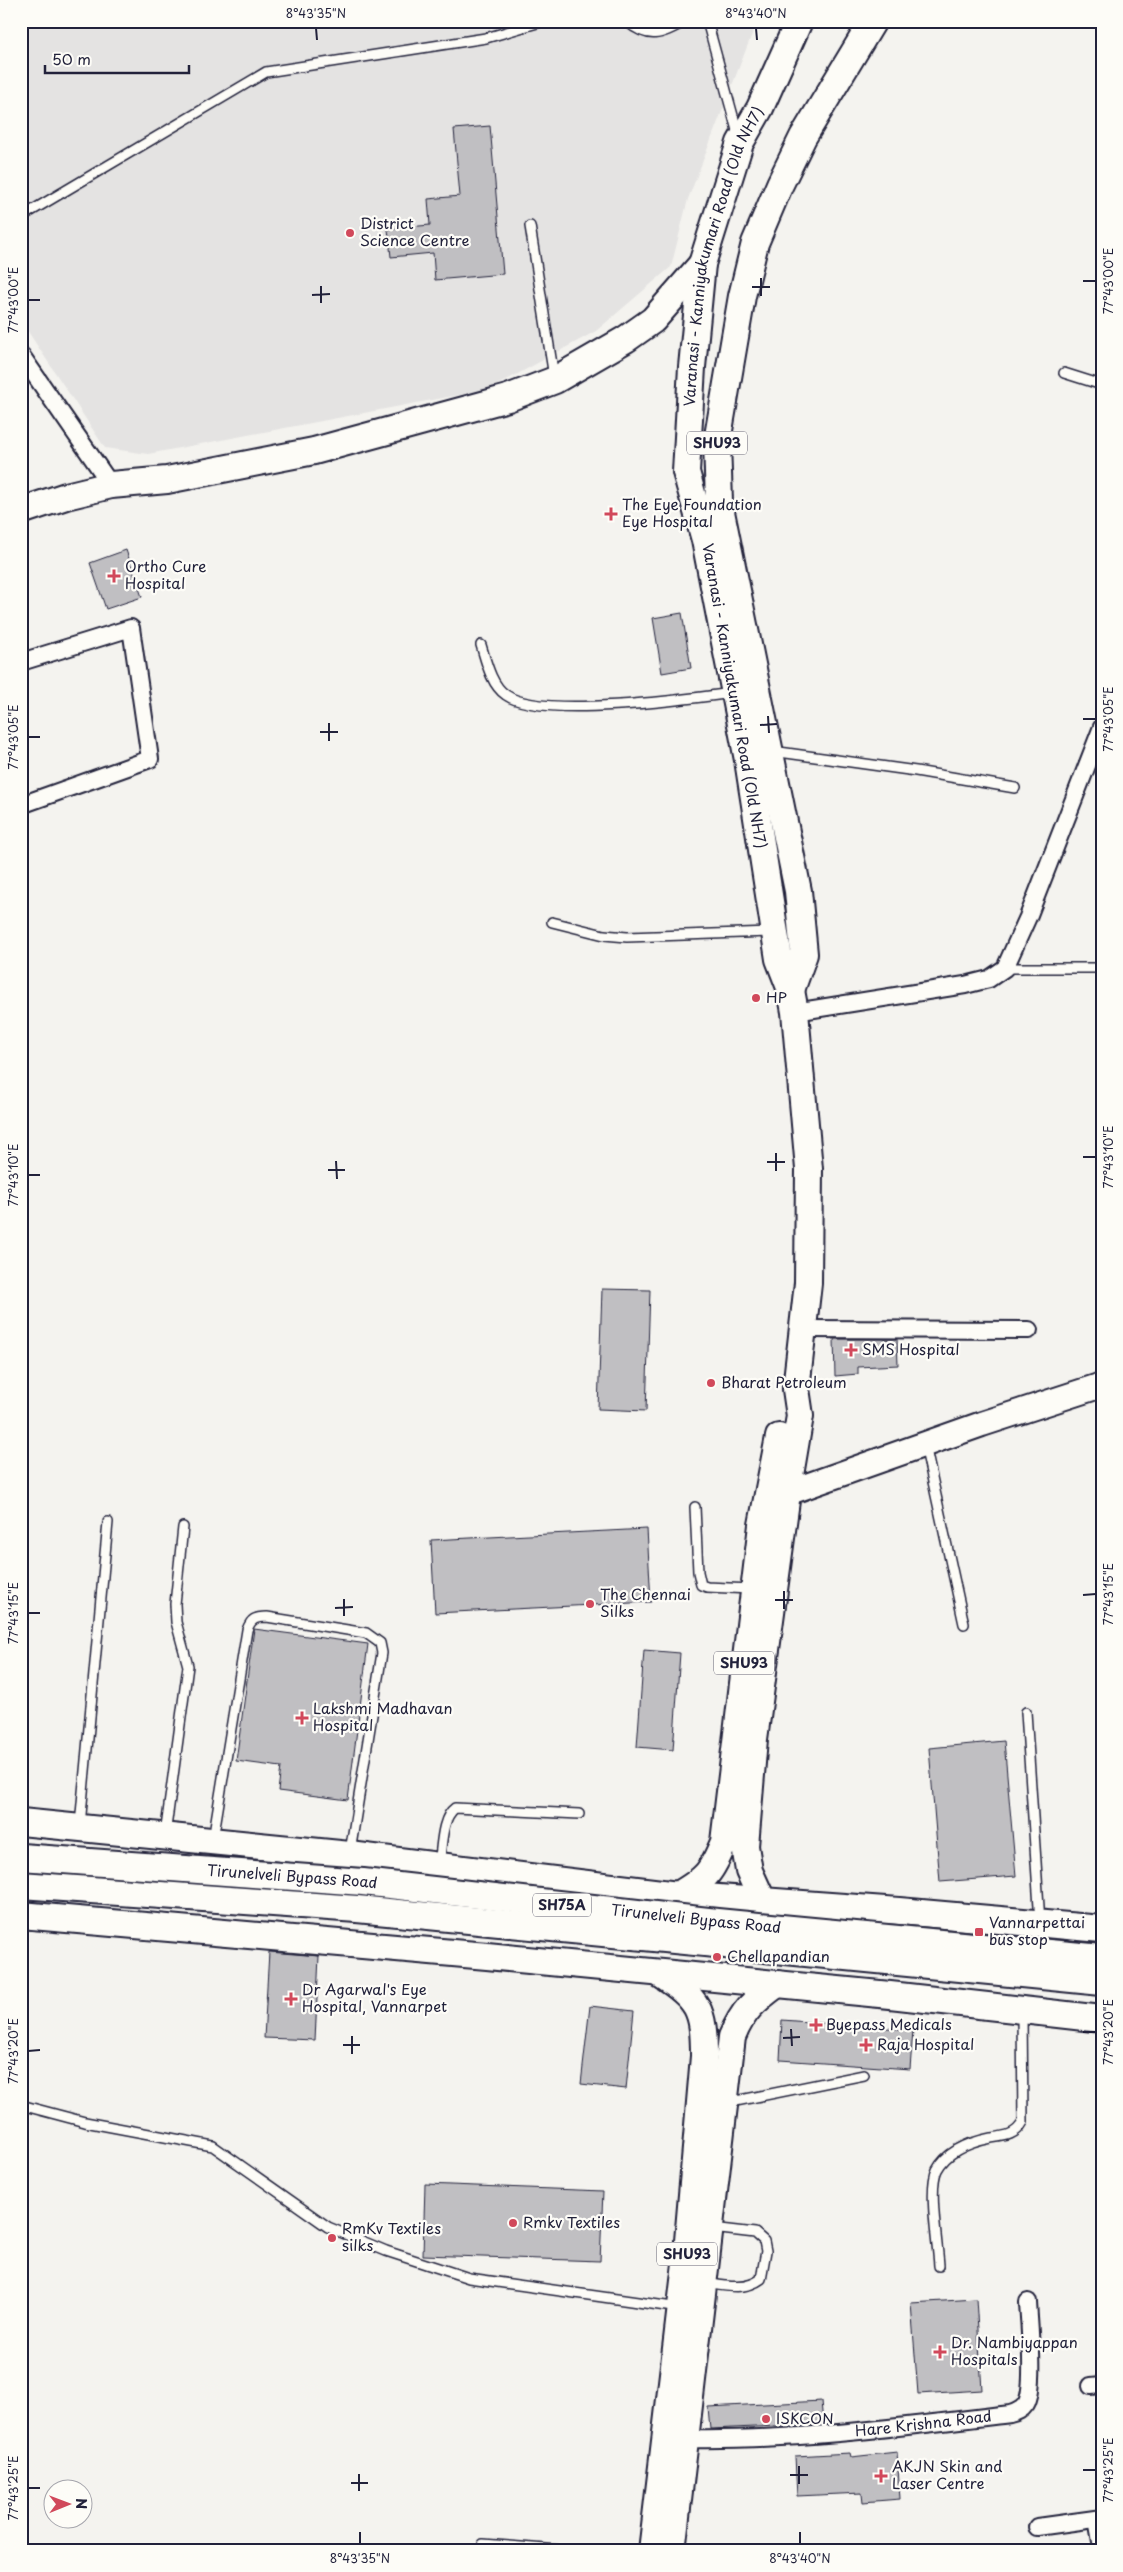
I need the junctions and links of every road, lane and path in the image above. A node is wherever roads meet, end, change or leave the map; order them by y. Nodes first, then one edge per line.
1 (544, 21) edge
2 (626, 21) edge
3 (686, 21) edge
4 (706, 21) edge
5 (799, 21) edge
6 (865, 25) edge
7 (740, 143) junction
8 (21, 218) edge
9 (530, 226) dead end
10 (702, 264) junction
11 (21, 355) edge
12 (1064, 373) dead end
13 (555, 380) junction
14 (1102, 385) edge
15 (111, 485) junction
16 (21, 511) edge
17 (481, 645) dead end
18 (21, 662) edge
19 (735, 693) junction
20 (1102, 727) edge
21 (770, 751) junction
22 (1095, 761) edge
23 (1015, 788) dead end
24 (21, 805) edge
25 (552, 922) dead end
26 (776, 932) junction
27 (1005, 968) junction
28 (1102, 968) edge
29 (793, 1001) junction
30 (803, 1329) junction
31 (1030, 1330) dead end
32 (1102, 1385) edge
33 (796, 1389) junction
34 (925, 1445) junction
35 (788, 1493) junction
36 (695, 1507) dead end
37 (108, 1522) dead end
38 (183, 1527) dead end
39 (754, 1589) junction
40 (964, 1624) dead end
41 (1026, 1712) dead end
42 (579, 1814) dead end
43 (21, 1822) edge
44 (80, 1828) junction
45 (165, 1836) junction
46 (212, 1840) junction
47 (350, 1855) junction
48 (21, 1857) edge
49 (439, 1867) junction
50 (585, 1884) junction
51 (21, 1885) edge
52 (678, 1895) junction
53 (763, 1902) junction
54 (899, 1911) junction
55 (21, 1915) edge
56 (1040, 1923) junction
57 (1102, 1929) edge
58 (1102, 1958) edge
59 (584, 1966) junction
60 (660, 1974) junction
61 (1102, 1982) edge
62 (777, 1984) junction
63 (890, 1995) junction
64 (1022, 2010) junction
65 (1102, 2019) edge
66 (864, 2074) dead end
67 (723, 2103) junction
68 (21, 2105) edge
69 (709, 2228) junction
70 (939, 2266) dead end
71 (703, 2283) junction
72 (1028, 2302) dead end
73 (680, 2308) junction
74 (685, 2439) junction
75 (1099, 2518) edge
76 (1037, 2527) dead end
77 (483, 2544) dead end
78 (1102, 2547) edge
79 (572, 2551) edge
80 (652, 2551) edge
81 (672, 2551) edge

1 - 8 lane
2 - 3 lane
4 - 7 lane
5 - 7 main road, Varanasi - Kanniyakumari Road (Old NH7) / SHU93
6 - 21 main road, Varanasi - Kanniyakumari Road (Old NH7) / SHU93
7 - 10 main road, Varanasi - Kanniyakumari Road (Old NH7) / SHU93
9 - 13 lane
10 - 13 main road
10 - 19 main road, Varanasi - Kanniyakumari Road (Old NH7) / SHU93
11 - 15 street
12 - 14 lane
13 - 15 main road
15 - 16 main road
17 - 19 lane
18 - 24 street
19 - 26 main road, Varanasi - Kanniyakumari Road (Old NH7) / SHU93
20 - 22 street
21 - 23 lane
21 - 29 main road, Varanasi - Kanniyakumari Road (Old NH7) / SHU93
22 - 27 street
25 - 26 lane
26 - 29 main road, Varanasi - Kanniyakumari Road (Old NH7) / SHU93
27 - 28 lane
27 - 29 street
29 - 30 main road, Varanasi - Kanniyakumari Road (Old NH7) / SHU93
30 - 31 street
30 - 33 main road, Varanasi - Kanniyakumari Road (Old NH7) / SHU93
32 - 34 street
33 - 35 main road, Varanasi - Kanniyakumari Road (Old NH7) / SHU93
33 - 39 main road, Varanasi - Kanniyakumari Road (Old NH7) / SHU93
34 - 35 street
34 - 40 lane
35 - 53 main road, Varanasi - Kanniyakumari Road (Old NH7) / SHU93
36 - 39 lane
37 - 44 lane
38 - 45 lane
39 - 52 main road, Varanasi - Kanniyakumari Road (Old NH7) / SHU93
41 - 56 lane
42 - 49 lane
43 - 44 main road
44 - 45 main road
45 - 46 main road
46 - 47 main road
46 - 47 lane
47 - 49 main road
48 - 58 main road, Tirunelveli Bypass Road / SH75A, bridge
49 - 50 main road
50 - 52 main road
50 - 59 main road
51 - 61 main road, Tirunelveli Bypass Road / SH75A, bridge
52 - 53 main road
53 - 54 main road
54 - 56 main road
54 - 63 main road
55 - 59 main road
56 - 57 main road
59 - 60 main road
60 - 62 main road
60 - 73 main road, SHU93
62 - 63 main road
62 - 67 main road, SHU93
63 - 64 main road
64 - 65 main road
64 - 70 lane
66 - 67 lane
67 - 69 main road, SHU93
68 - 73 lane
69 - 71 main road, SHU93
69 - 71 lane
71 - 74 main road, SHU93
72 - 74 street, Hare Krishna Road
73 - 80 main road, SHU93
74 - 81 main road, SHU93
75 - 76 street
75 - 78 street
77 - 79 lane

